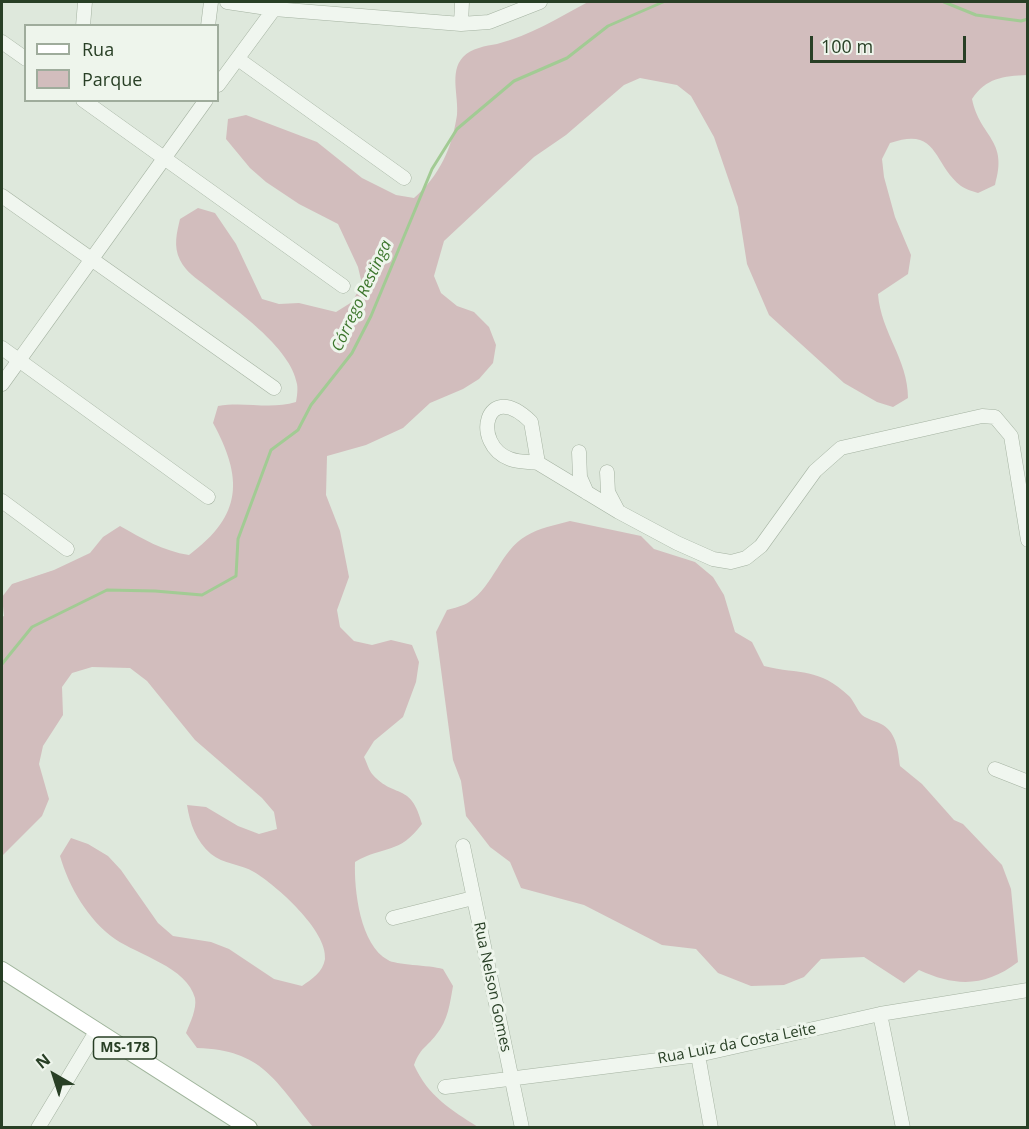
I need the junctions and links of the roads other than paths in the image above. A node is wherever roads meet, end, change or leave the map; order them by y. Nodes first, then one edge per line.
1 (85, 2) edge
2 (211, 2) edge
3 (227, 2) edge
4 (462, 2) edge
5 (540, 2) edge
6 (334, 8) edge
7 (274, 9) junction
8 (83, 24) edge
9 (208, 24) edge
10 (461, 24) junction
11 (2, 42) edge
12 (24, 58) edge
13 (237, 59) junction
14 (219, 84) edge
15 (86, 102) edge
16 (205, 102) edge
17 (165, 159) junction
18 (404, 178) dead end
19 (2, 196) edge
20 (92, 260) junction
21 (343, 286) dead end
22 (2, 348) edge
23 (19, 361) junction
24 (2, 384) edge
25 (274, 388) dead end
26 (579, 452) dead end
27 (538, 463) junction
28 (607, 472) dead end
29 (608, 487) junction
30 (590, 495) junction
31 (207, 498) dead end
32 (2, 501) edge
33 (619, 512) junction
34 (1028, 540) edge
35 (67, 549) dead end
36 (995, 769) dead end
37 (1028, 782) edge
38 (463, 846) dead end
39 (473, 898) junction
40 (393, 918) dead end
41 (2, 970) edge
42 (1028, 990) edge
43 (880, 1014) junction
44 (97, 1030) junction
45 (698, 1055) junction
46 (513, 1080) junction
47 (445, 1088) dead end
48 (38, 1128) edge
49 (249, 1128) edge
50 (522, 1128) edge
51 (711, 1128) edge
52 (903, 1128) edge

1 - 8 street
2 - 9 street
3 - 7 street
4 - 10 street
5 - 10 street
6 - 7 street
6 - 10 street
7 - 13 street
11 - 12 street
13 - 14 street
13 - 18 street
15 - 17 street
16 - 17 street
17 - 20 street
17 - 21 street
19 - 20 street
20 - 23 street
20 - 25 street
22 - 23 street
23 - 24 street
23 - 31 street
26 - 30 street
27 - 27 street
27 - 30 street
28 - 29 street
29 - 30 street
29 - 33 street
30 - 33 street
32 - 35 street
33 - 34 street
36 - 37 street
38 - 39 street, Rua Nelson Gomes
39 - 40 street
39 - 46 street, Rua Nelson Gomes
41 - 44 main road, MS-178
42 - 43 street, Rua Luiz da Costa Leite
43 - 45 street, Rua Luiz da Costa Leite
43 - 52 street
44 - 48 street
44 - 49 main road, MS-178
45 - 46 street, Rua Luiz da Costa Leite
45 - 51 street
46 - 47 street, Rua Luiz da Costa Leite
46 - 50 street, Rua Nelson Gomes

